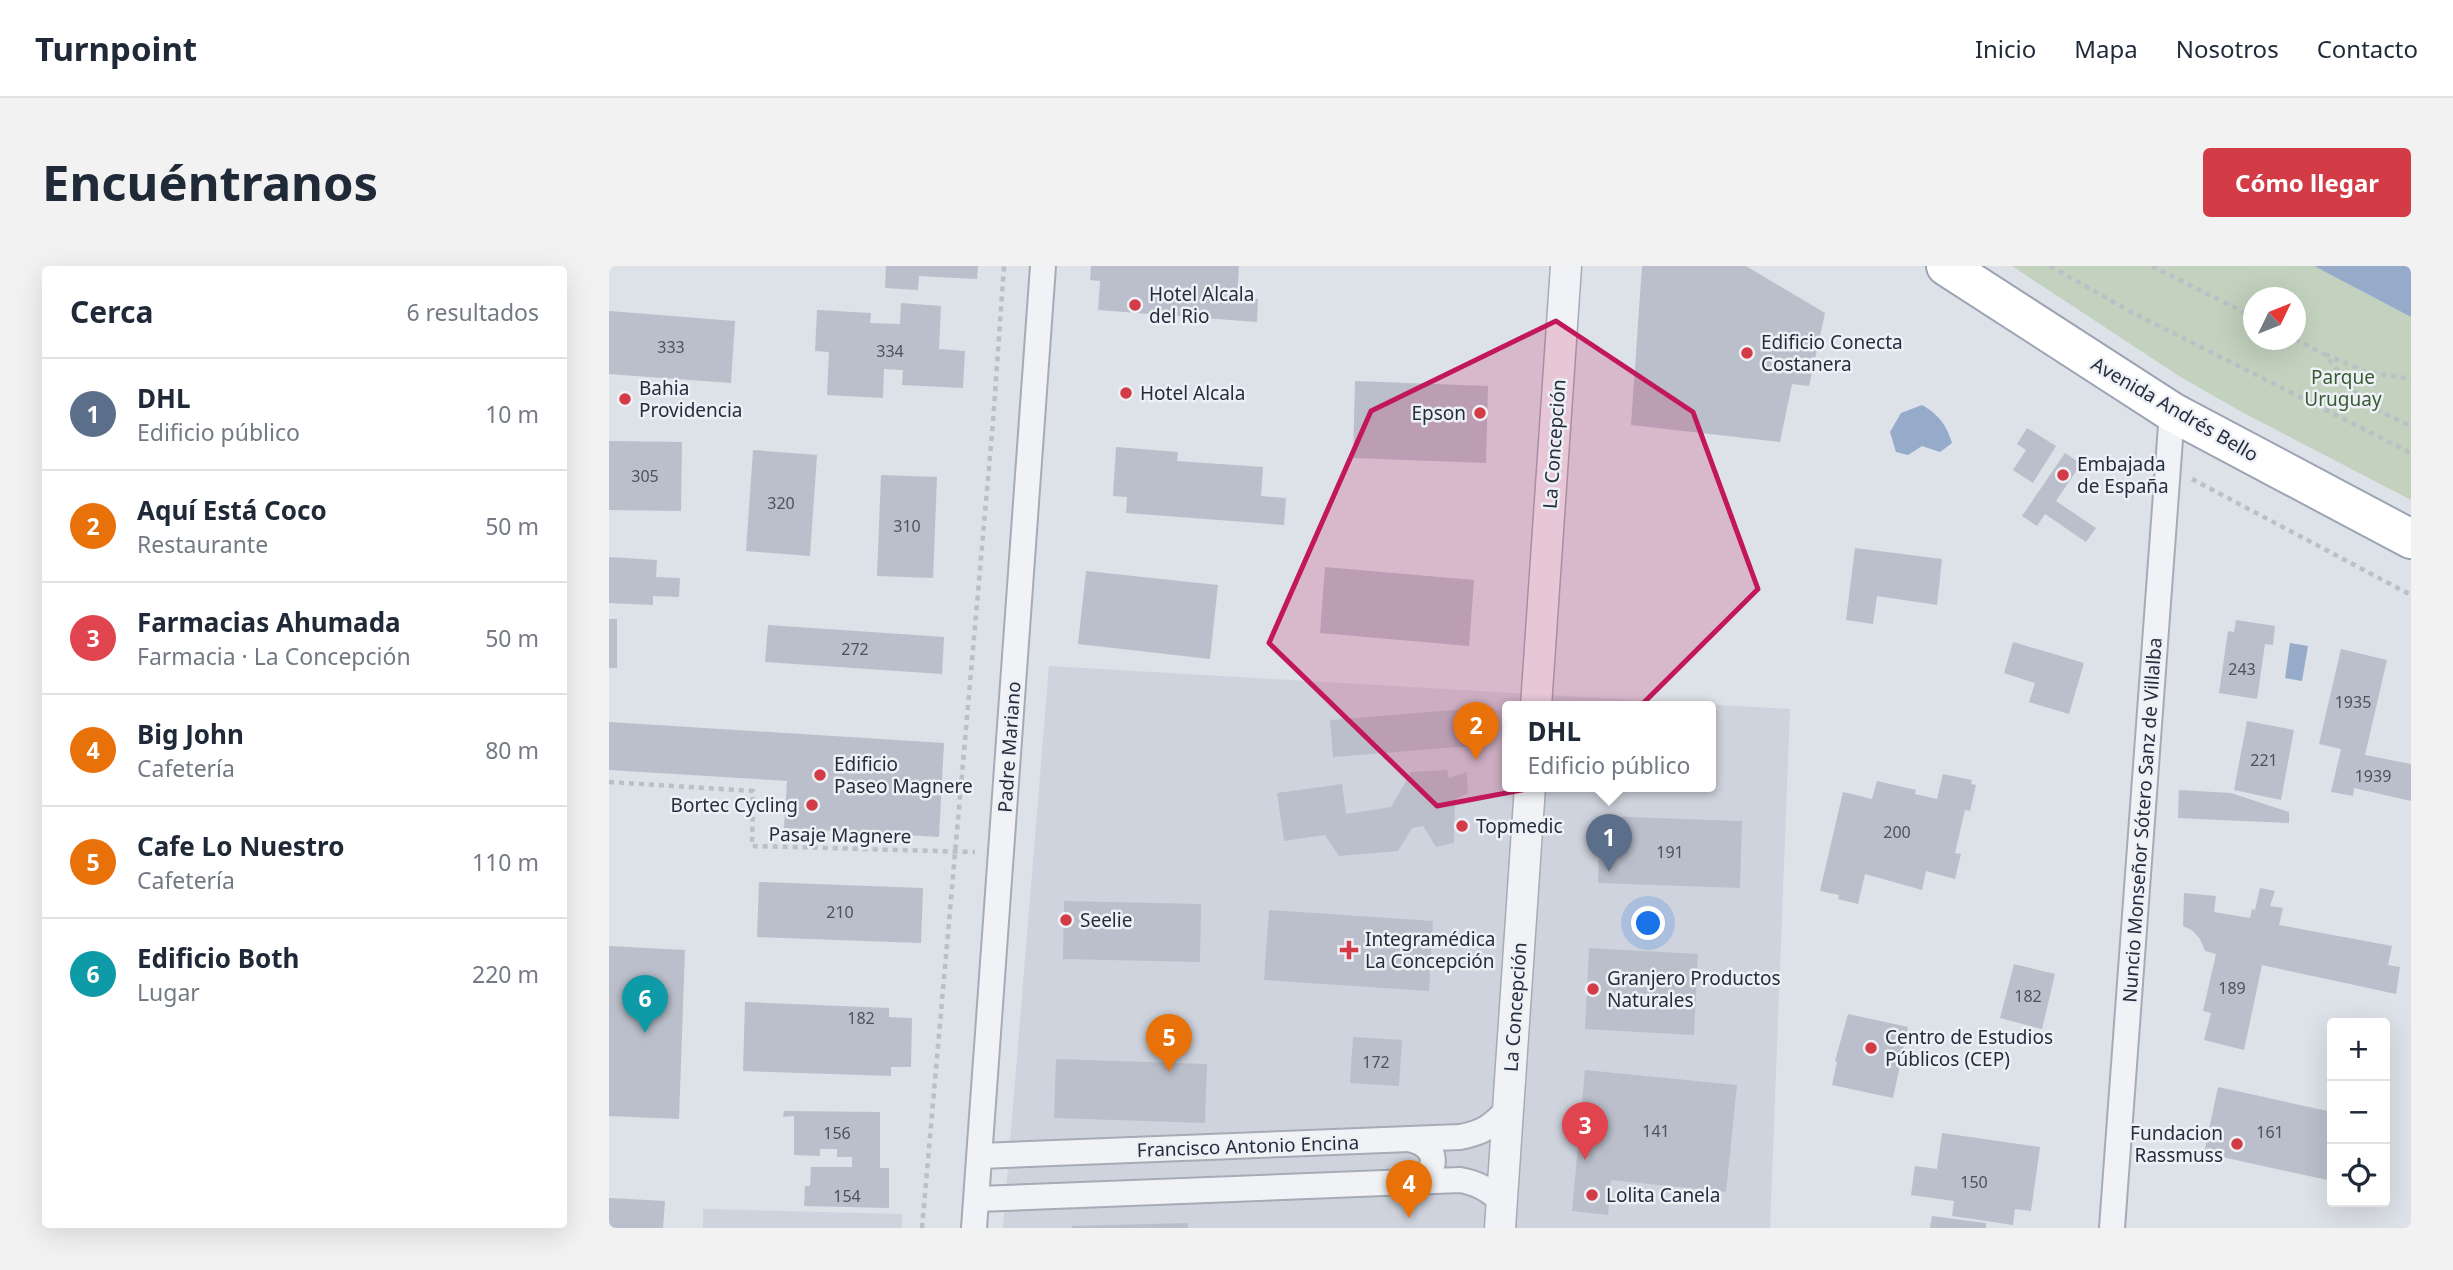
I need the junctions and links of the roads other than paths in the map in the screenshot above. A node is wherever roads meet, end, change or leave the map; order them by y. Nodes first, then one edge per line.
1 (1043, 266) edge
2 (1566, 266) edge
3 (1947, 266) edge
4 (2172, 412) junction
5 (2411, 539) edge
6 (1536, 701) edge
7 (1530, 792) edge
8 (1507, 1110) junction
9 (1412, 1140) junction
10 (980, 1156) junction
11 (1414, 1181) junction
12 (977, 1199) junction
13 (1500, 1215) edge
14 (974, 1228) edge
15 (2112, 1228) edge

1 - 10 street, Padre Mariano
2 - 6 street, La Concepción
3 - 4 main road, Avenida Andrés Bello
4 - 5 main road, Avenida Andrés Bello
4 - 15 street, Nuncio Monseñor Sótero Sanz de Villalba
7 - 8 street, La Concepción
8 - 9 street, Francisco Antonio Encina
8 - 13 street, La Concepción
9 - 10 street, Francisco Antonio Encina
9 - 11 street
10 - 12 street, Padre Mariano
11 - 12 street
11 - 13 street
12 - 14 street, Padre Mariano

